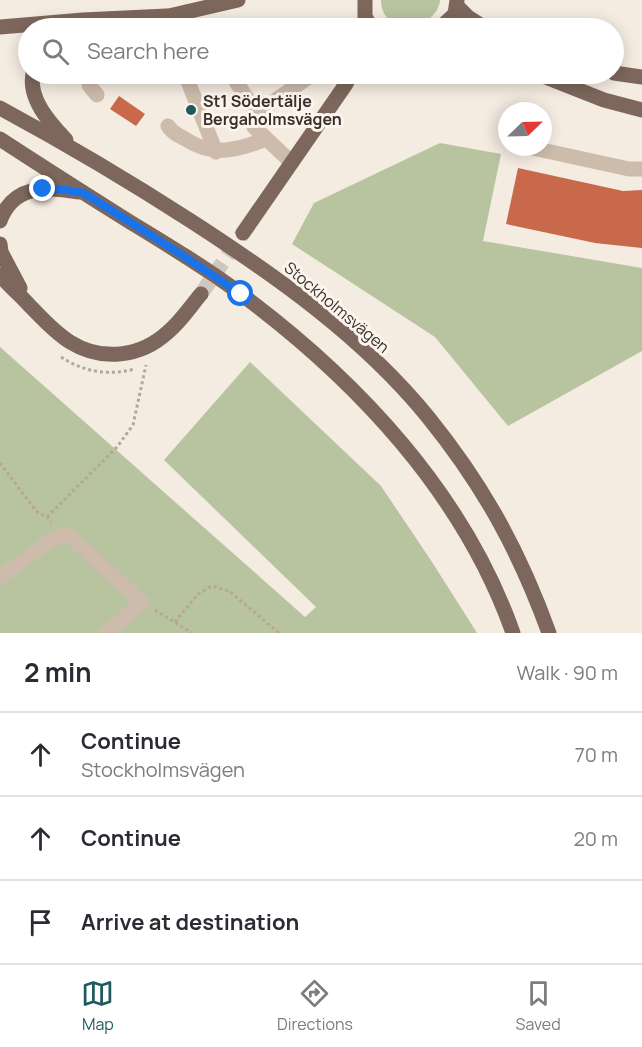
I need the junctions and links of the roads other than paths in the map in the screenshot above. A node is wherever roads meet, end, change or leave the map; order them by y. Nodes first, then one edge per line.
1 (238, 0) edge
2 (360, 3) edge
3 (457, 3) edge
4 (186, 12) junction
5 (167, 16) junction
6 (125, 18) edge
7 (158, 18) edge
8 (188, 18) edge
9 (366, 18) edge
10 (451, 18) edge
11 (470, 18) edge
12 (18, 25) edge
13 (0, 27) edge
14 (624, 74) edge
15 (642, 77) edge
16 (33, 84) edge
17 (89, 84) edge
18 (189, 84) edge
19 (238, 84) edge
20 (299, 84) edge
21 (345, 84) edge
22 (563, 84) edge
23 (96, 95) dead end
24 (0, 108) edge
25 (642, 110) edge
26 (257, 113) junction
27 (168, 126) dead end
28 (0, 139) edge
29 (266, 139) junction
30 (75, 148) junction
31 (216, 152) junction
32 (552, 152) edge
33 (291, 162) junction
34 (642, 169) edge
35 (84, 193) junction
36 (0, 221) edge
37 (243, 233) tunnel mouth
38 (0, 244) edge
39 (0, 275) edge
40 (201, 294) tunnel mouth
41 (30, 306) junction
42 (0, 577) edge
43 (106, 633) edge
44 (513, 633) edge
45 (549, 633) edge

1 - 4 main road
2 - 9 main road
3 - 10 main road
3 - 11 main road
4 - 5 main road
4 - 8 lane
5 - 6 main road
5 - 7 main road
12 - 13 main road
14 - 15 main road
16 - 30 main road
17 - 23 lane
18 - 31 lane
19 - 26 lane
20 - 26 lane
21 - 33 main road
22 - 25 main road
24 - 30 main road, Stockholmsvägen
26 - 29 lane
27 - 31 lane
28 - 35 main road
29 - 31 lane
29 - 33 lane
30 - 45 main road, Stockholmsvägen
32 - 34 lane
33 - 37 main road
35 - 36 main road
35 - 44 main road
38 - 41 main road
39 - 41 main road
40 - 41 main road
42 - 43 lane

